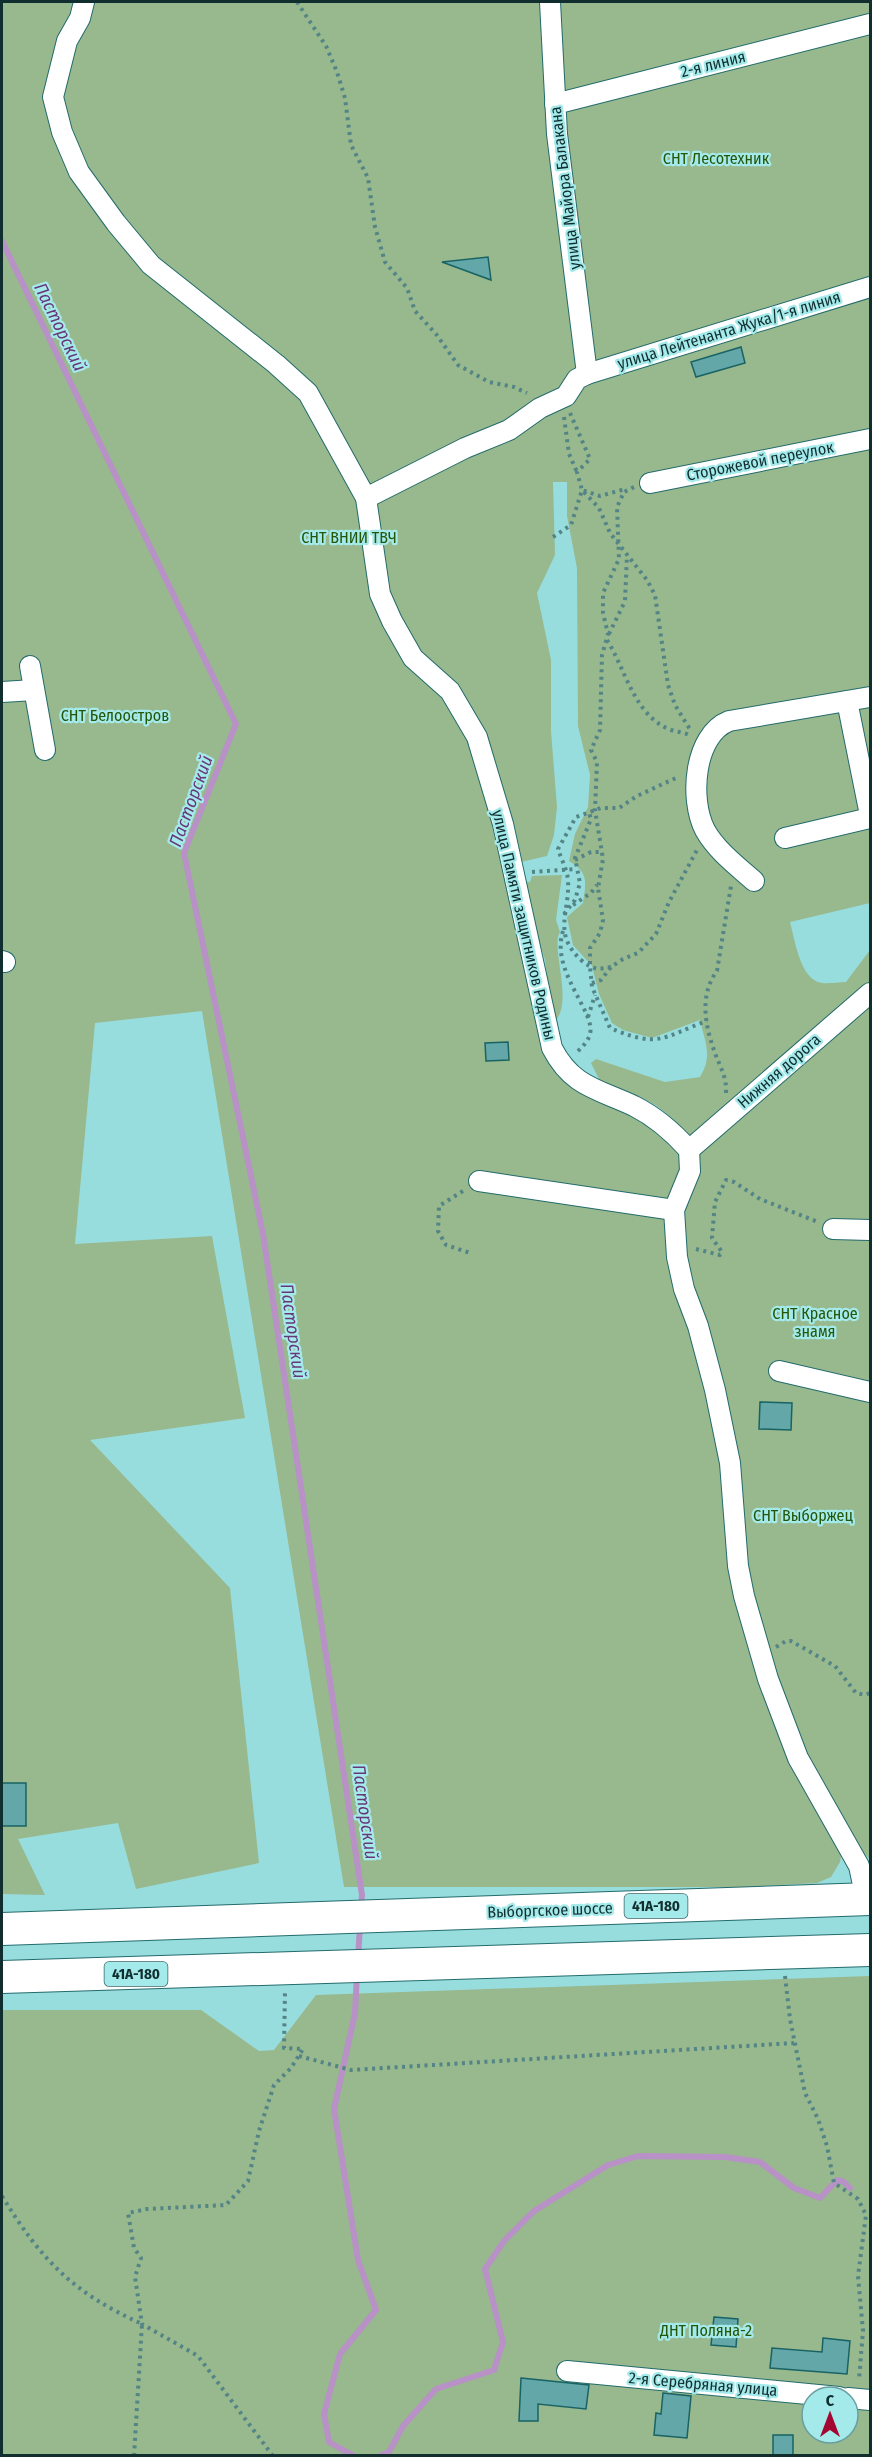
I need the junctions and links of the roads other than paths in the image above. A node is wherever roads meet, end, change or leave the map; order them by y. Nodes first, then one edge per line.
1 (84, 2) edge
2 (550, 2) edge
3 (870, 24) edge
4 (555, 104) junction
5 (870, 287) edge
6 (587, 374) junction
7 (870, 439) edge
8 (643, 485) road end
9 (366, 498) junction
10 (30, 666) dead end
11 (34, 690) junction
12 (2, 692) edge
13 (870, 697) edge
14 (847, 701) junction
15 (45, 750) dead end
16 (870, 817) edge
17 (785, 838) dead end
18 (754, 881) dead end
19 (870, 993) edge
20 (689, 1150) junction
21 (479, 1181) road end
22 (674, 1210) junction
23 (833, 1228) road end
24 (870, 1230) edge
25 (779, 1371) dead end
26 (870, 1392) edge
27 (868, 1899) edge
28 (2, 1929) edge
29 (870, 1950) edge
30 (2, 1977) edge
31 (567, 2371) dead end
32 (800, 2393) edge

1 - 9 street, улица Памяти защитников Родины
2 - 4 street, улица Майора Балакана
3 - 4 street, 2-я линия
4 - 6 street, улица Майора Балакана
5 - 6 street, улица Лейтенанта Жука/1-я линия
6 - 9 street
7 - 8 street, Сторожевой переулок
9 - 20 street, улица Памяти защитников Родины
10 - 11 street
11 - 12 street
11 - 15 street
13 - 14 street
14 - 16 street
14 - 18 street
16 - 17 street
19 - 20 street, Нижняя дорога
20 - 22 street
21 - 22 street
22 - 27 street
23 - 24 street
25 - 26 street
27 - 28 main road, Выборгское шоссе / 41А-180
29 - 30 main road, 41А-180
31 - 32 street, 2-я Серебряная улица

